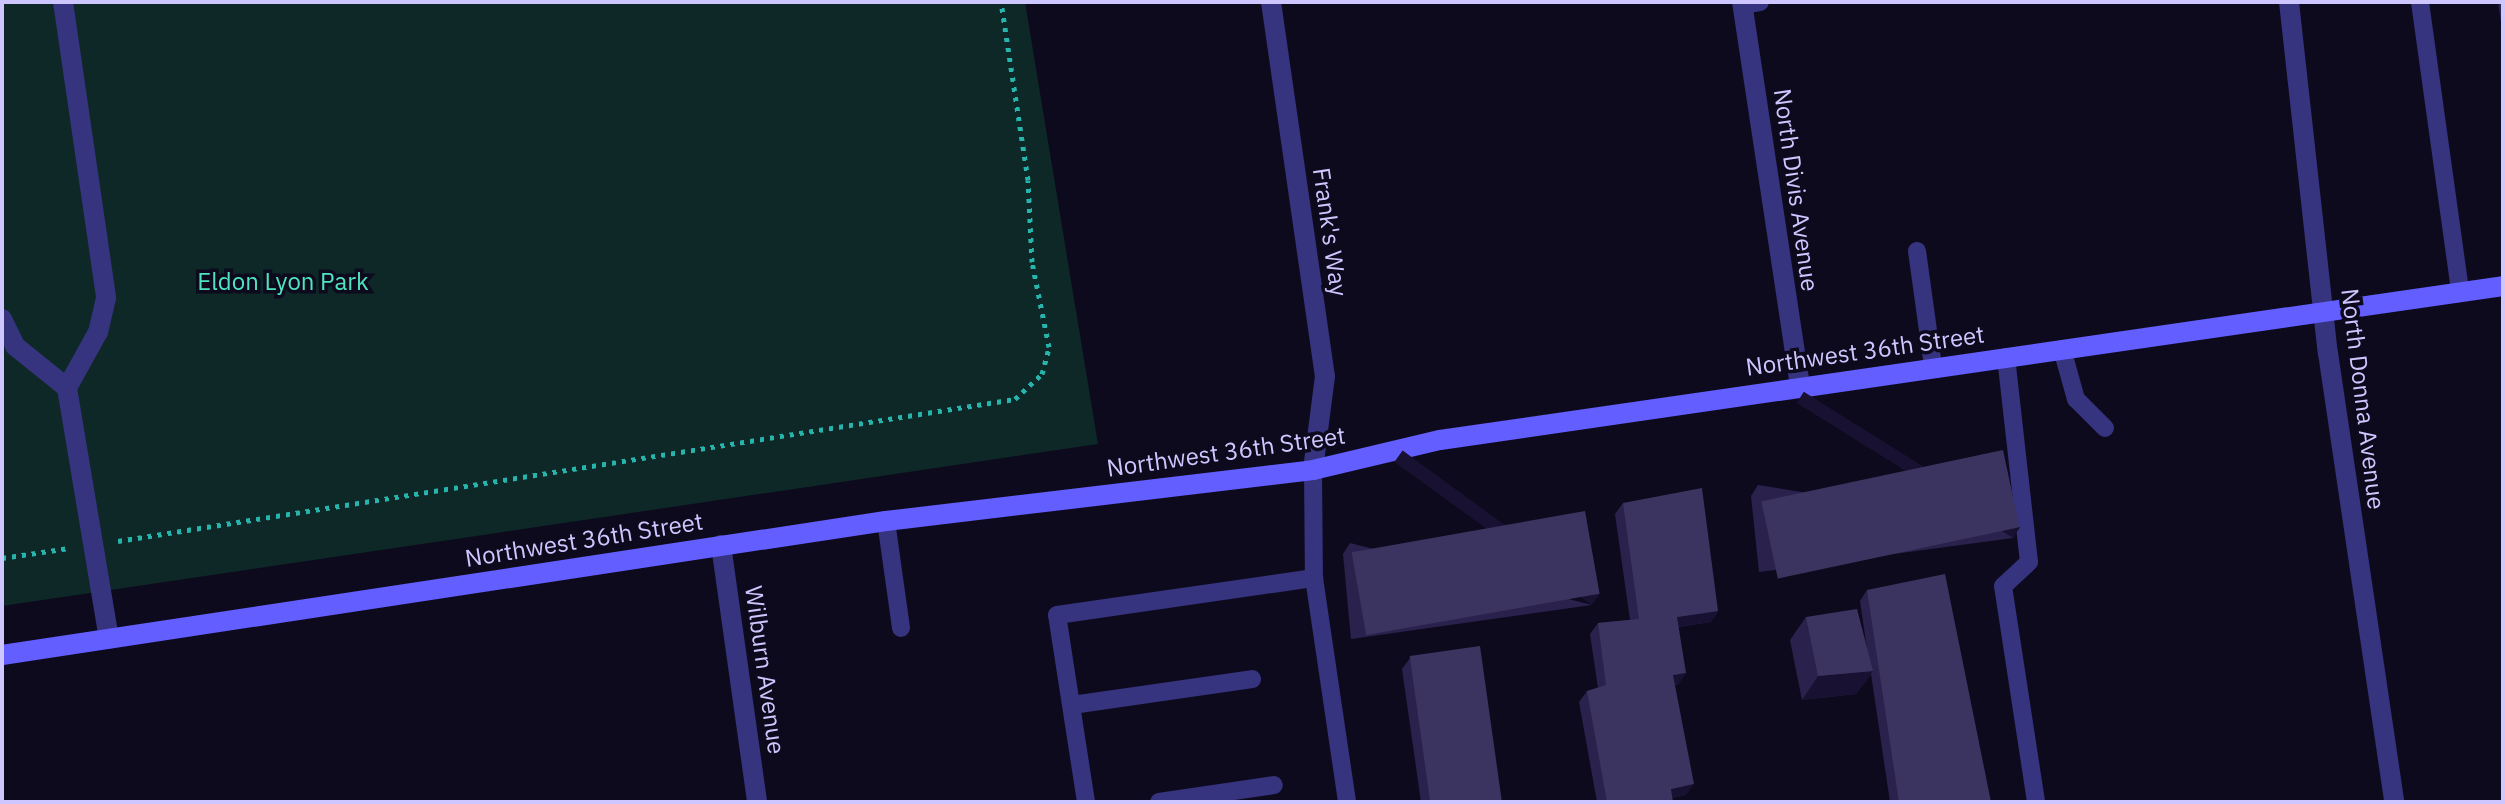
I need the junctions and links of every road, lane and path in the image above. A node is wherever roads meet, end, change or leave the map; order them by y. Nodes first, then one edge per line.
1 (63, 2) edge
2 (1001, 2) edge
3 (1271, 2) edge
4 (2289, 2) edge
5 (2420, 2) edge
6 (1748, 3) edge
7 (1917, 251) dead end
8 (2503, 286) edge
9 (2460, 292) junction
10 (2326, 311) junction
11 (2, 319) edge
12 (2062, 349) junction
13 (2006, 357) junction
14 (1933, 367) junction
15 (1800, 386) junction
16 (67, 388) junction
17 (2105, 428) dead end
18 (1313, 470) junction
19 (886, 521) junction
20 (93, 544) junction
21 (721, 545) junction
22 (2, 558) edge
23 (1314, 578) junction
24 (901, 628) dead end
25 (109, 639) junction
26 (2, 655) edge
27 (1252, 679) dead end
28 (1072, 705) junction
29 (1274, 785) dead end
30 (757, 802) edge
31 (1086, 802) edge
32 (1159, 802) edge
33 (1347, 802) edge
34 (2036, 802) edge
35 (2394, 802) edge

1 - 16 street
2 - 20 path
3 - 18 street, Frank's Way
4 - 10 street, North Donna Avenue
5 - 9 lane
6 - 15 street, North Divis Avenue
7 - 14 lane
8 - 9 street, Northwest 36th Street
9 - 10 street, Northwest 36th Street
10 - 12 street, Northwest 36th Street
10 - 35 street, North Donna Avenue
11 - 16 street
12 - 13 street, Northwest 36th Street
12 - 17 lane
13 - 14 street, Northwest 36th Street
13 - 34 lane
14 - 15 street, Northwest 36th Street
15 - 18 street, Northwest 36th Street
16 - 20 street
18 - 19 street, Northwest 36th Street
18 - 23 lane
19 - 21 street, Northwest 36th Street
19 - 24 lane
20 - 22 path
20 - 25 street
21 - 25 street, Northwest 36th Street
21 - 30 street, Wilburn Avenue
23 - 28 lane
23 - 33 lane
25 - 26 street, Northwest 36th Street
27 - 28 lane
28 - 31 lane
29 - 32 lane

